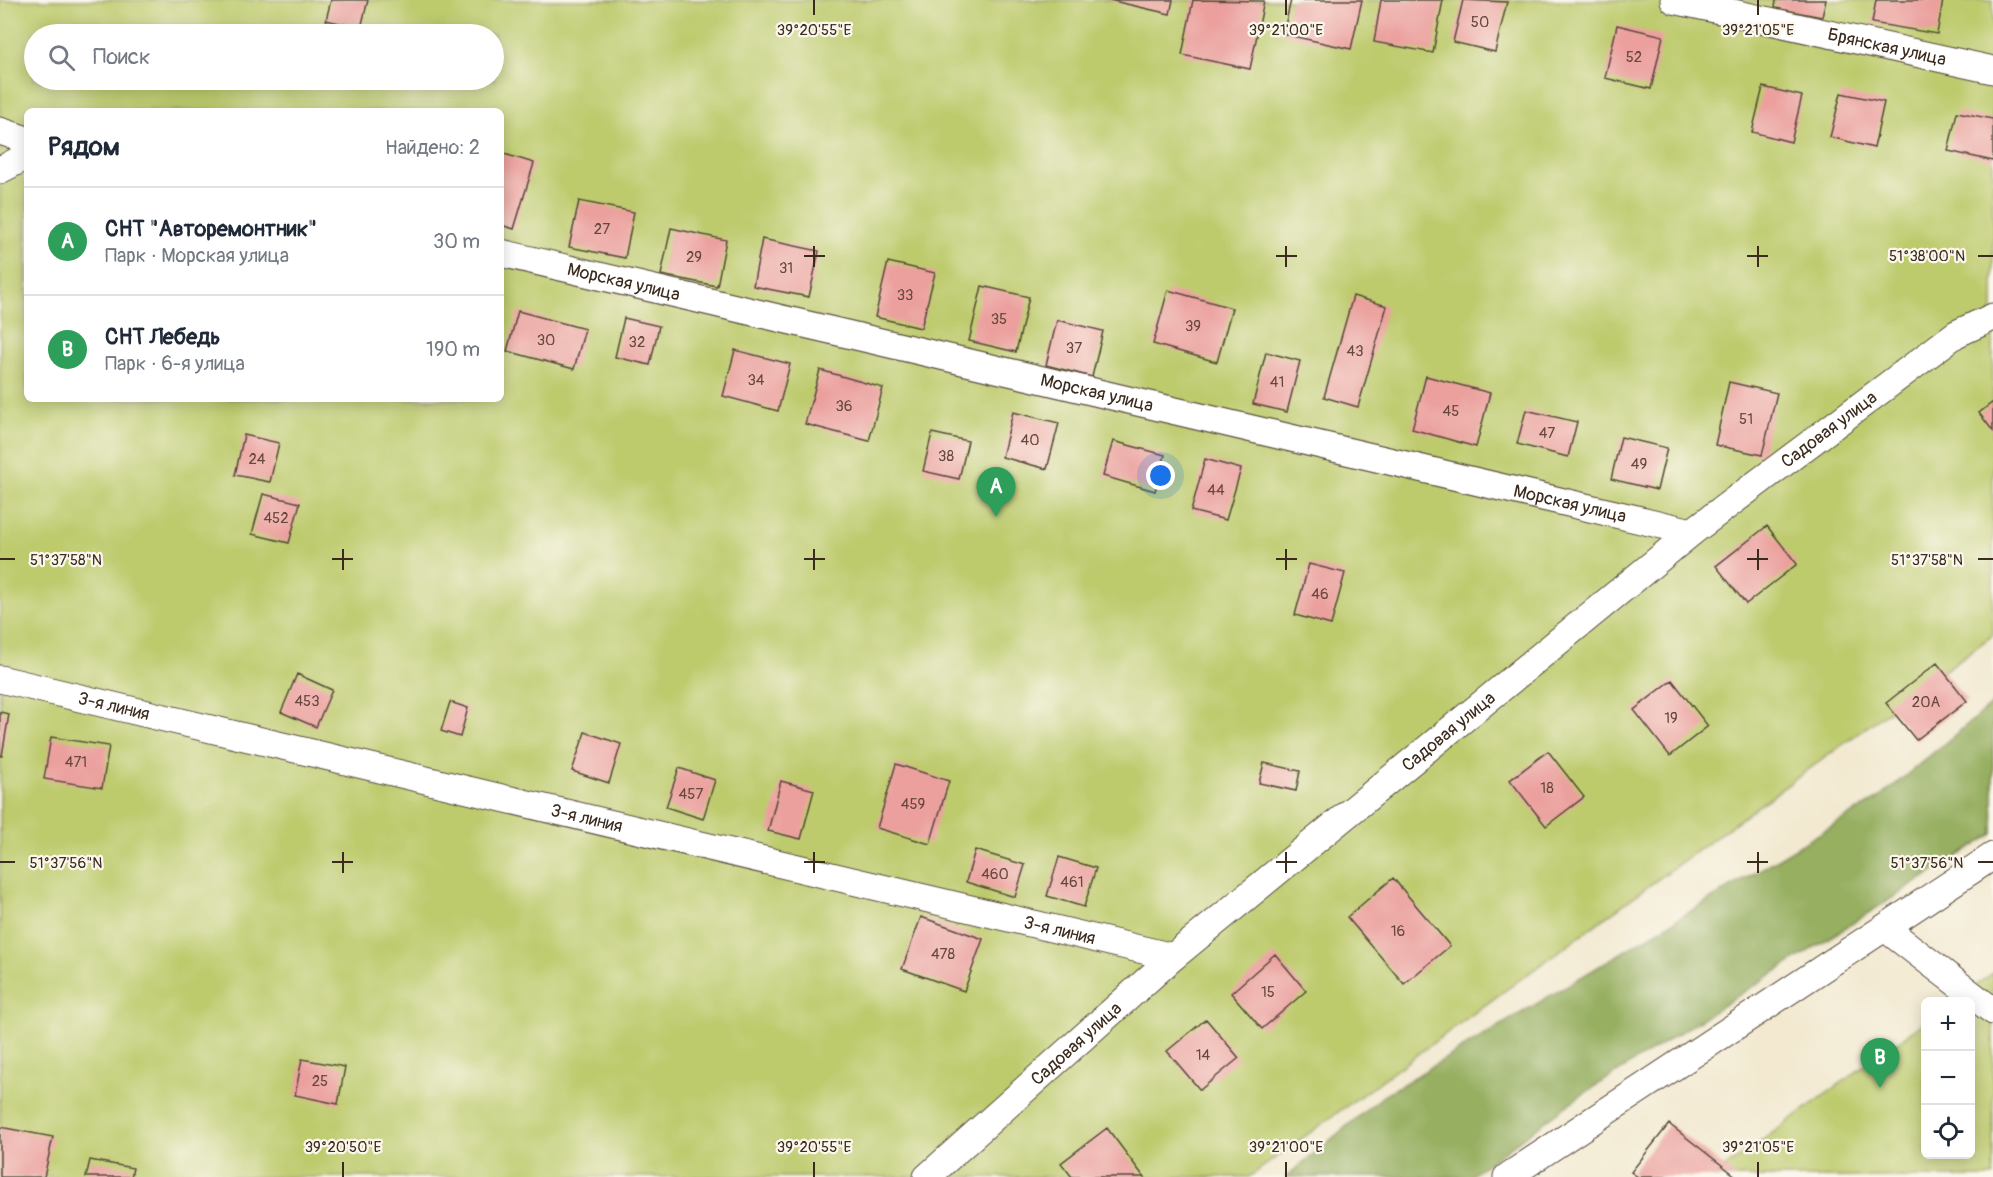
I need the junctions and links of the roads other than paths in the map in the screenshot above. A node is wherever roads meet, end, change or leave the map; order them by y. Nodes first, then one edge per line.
1 (1674, 0) edge
2 (1993, 70) edge
3 (0, 130) edge
4 (24, 139) edge
5 (24, 158) edge
6 (0, 170) edge
7 (504, 254) edge
8 (1993, 317) edge
9 (1692, 532) junction
10 (0, 679) edge
11 (1993, 856) edge
12 (1885, 928) junction
13 (1173, 957) junction
14 (1993, 1011) edge
15 (927, 1177) edge
16 (1507, 1177) edge

1 - 2 street, Брянская улица
3 - 4 street
5 - 6 street
7 - 9 street, Морская улица
8 - 9 street, Садовая улица
9 - 13 street, Садовая улица
10 - 13 street, 3-я линия
11 - 12 street
12 - 14 street
12 - 16 street
13 - 15 street, Садовая улица

